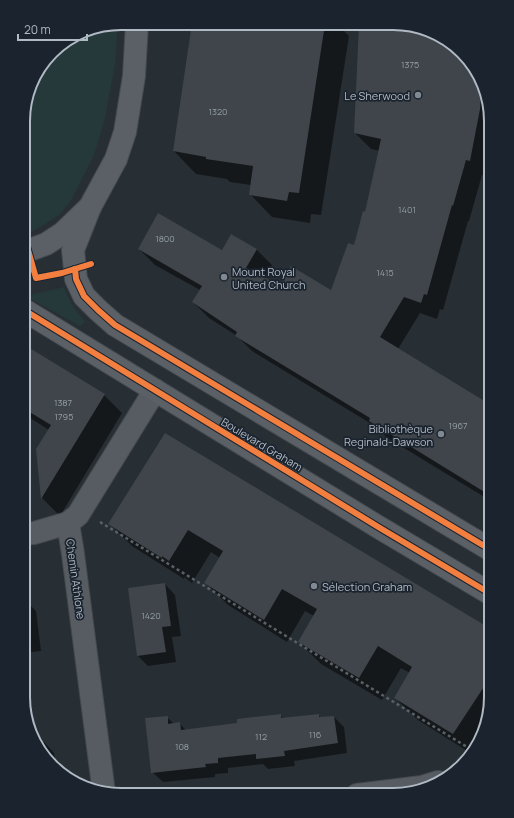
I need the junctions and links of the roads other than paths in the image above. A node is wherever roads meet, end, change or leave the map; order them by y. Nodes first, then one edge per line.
1 (137, 30) edge
2 (90, 207) junction
3 (30, 250) edge
4 (30, 314) edge
5 (156, 390) junction
6 (68, 524) junction
7 (30, 533) edge
8 (484, 546) edge
9 (484, 590) edge
10 (103, 786) edge

1 - 2 street
2 - 3 street
2 - 8 street
4 - 5 street, Boulevard Graham
5 - 6 street, Chemin Athlone
5 - 9 street, Boulevard Graham
6 - 7 street
6 - 10 street, Chemin Athlone

